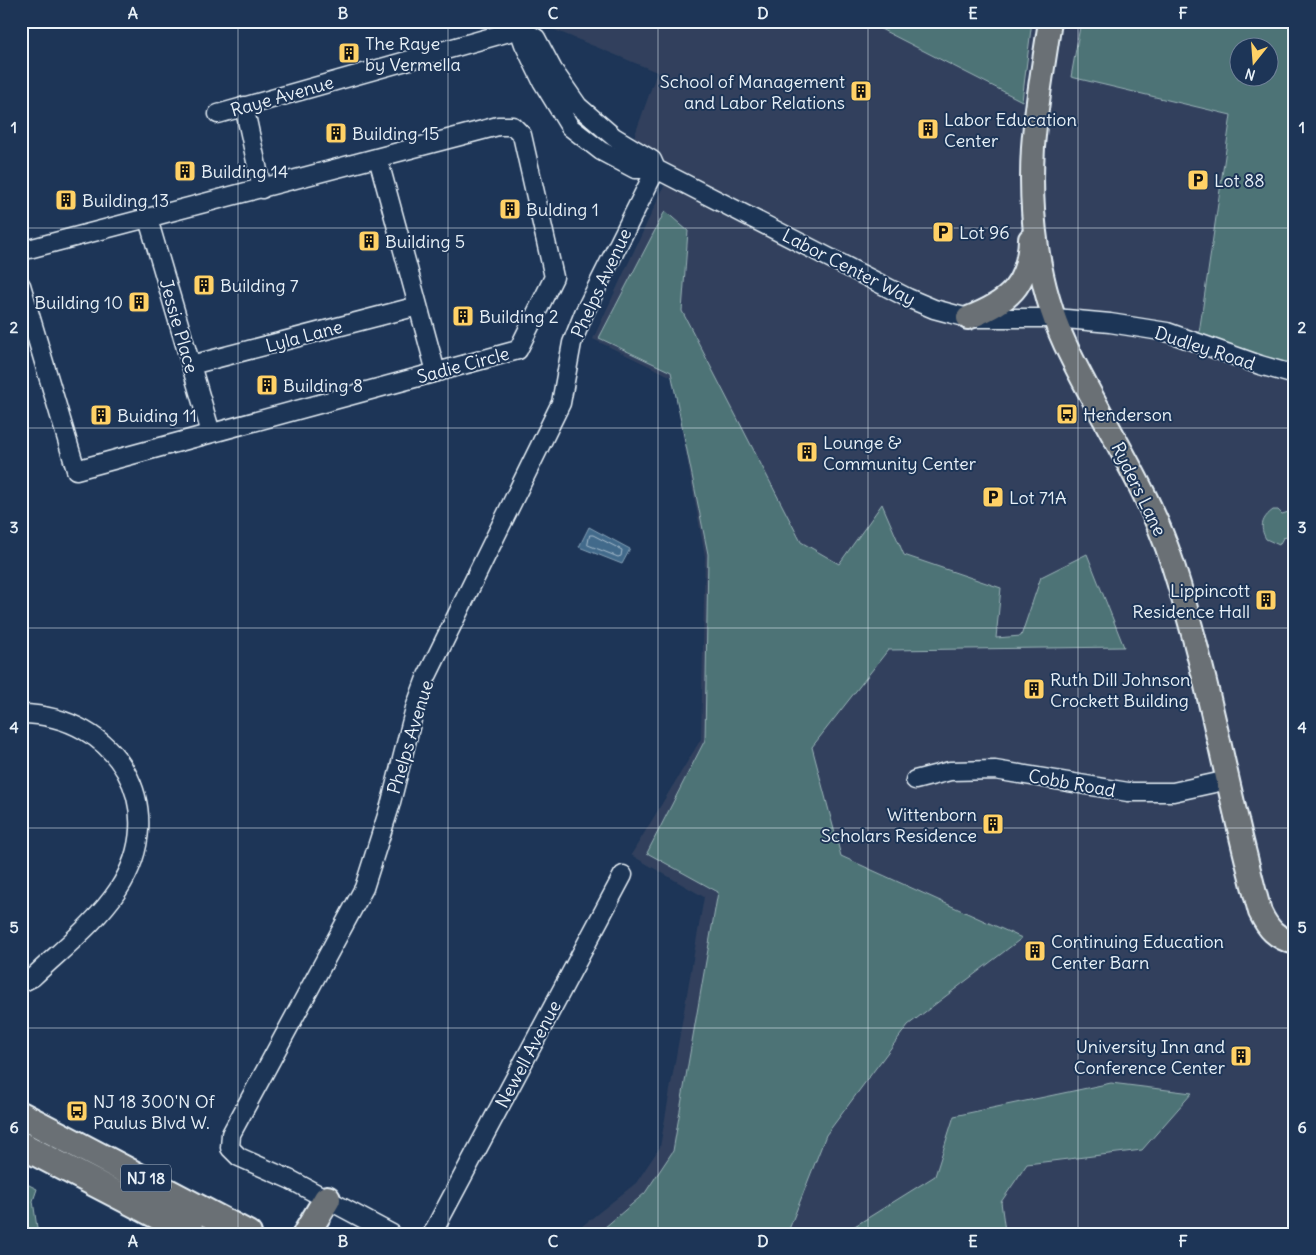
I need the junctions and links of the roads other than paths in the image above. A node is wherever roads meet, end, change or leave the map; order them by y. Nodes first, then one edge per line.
1 (1050, 21) edge
2 (518, 25) edge
3 (244, 106) junction
4 (218, 114) dead end
5 (378, 158) junction
6 (656, 169) junction
7 (262, 189) junction
8 (1032, 191) junction
9 (148, 219) junction
10 (21, 251) edge
11 (21, 285) edge
12 (418, 306) junction
13 (968, 318) junction
14 (1055, 318) junction
15 (191, 365) junction
16 (436, 372) junction
17 (1295, 375) edge
18 (210, 433) junction
19 (21, 714) edge
20 (915, 780) dead end
21 (1228, 780) junction
22 (623, 875) dead end
23 (1295, 943) edge
24 (21, 984) edge
25 (21, 1104) edge
26 (31, 1120) edge
27 (21, 1145) edge
28 (327, 1199) junction
29 (193, 1234) edge
30 (248, 1234) edge
31 (306, 1234) edge
32 (392, 1234) edge
33 (432, 1234) edge

1 - 8 main road, Ryders Lane
2 - 3 street, Raye Avenue
2 - 6 street
3 - 4 street, Raye Avenue
3 - 7 street
5 - 7 street, Sadie Circle
5 - 12 street
5 - 16 street, Sadie Circle
6 - 13 street, Labor Center Way
6 - 28 street, Phelps Avenue
7 - 9 street, Sadie Circle
8 - 13 main road
8 - 14 main road, Ryders Lane
9 - 10 street, Sadie Circle
9 - 15 street, Jessie Place
11 - 18 street, Sadie Circle
12 - 15 street, Lyla Lane
12 - 16 street
13 - 14 street, Labor Center Way
14 - 17 street, Dudley Road
14 - 21 main road, Ryders Lane
15 - 18 street, Jessie Place
16 - 18 street, Sadie Circle
19 - 24 street
20 - 21 street, Cobb Road
21 - 23 main road, Ryders Lane
22 - 33 street, Newell Avenue
25 - 26 highway
26 - 30 highway, NJ 18
27 - 29 highway, NJ 18
28 - 31 highway
28 - 32 street

